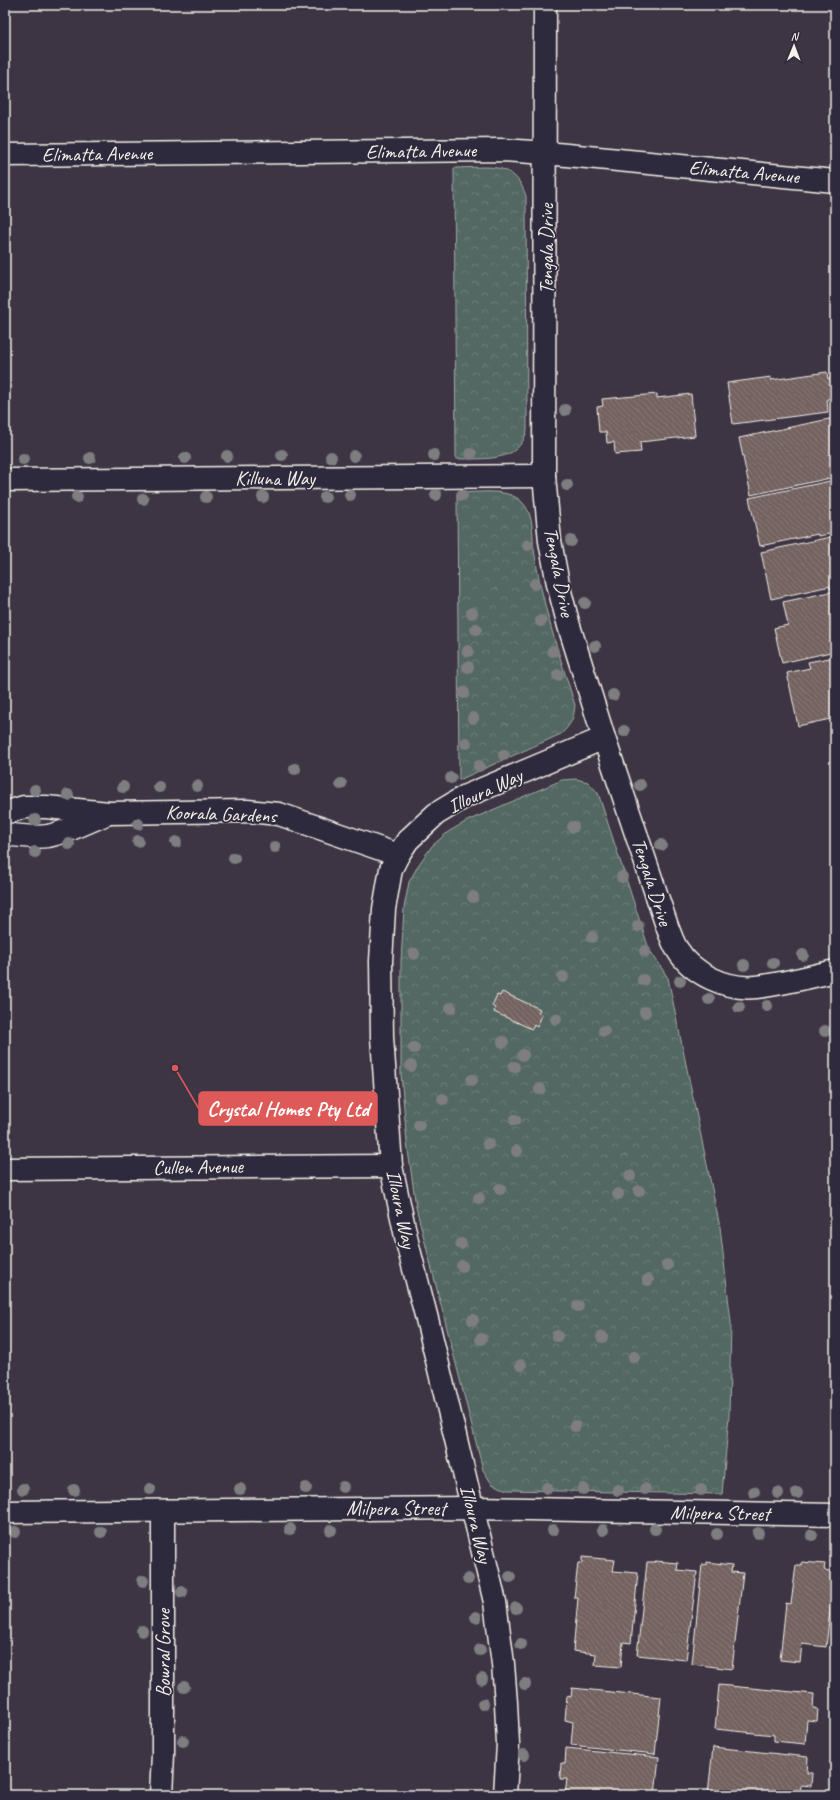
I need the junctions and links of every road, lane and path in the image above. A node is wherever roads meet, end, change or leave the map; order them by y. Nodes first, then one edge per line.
1 (545, 5) edge
2 (546, 153) junction
3 (5, 155) edge
4 (835, 181) edge
5 (544, 476) junction
6 (5, 480) edge
7 (604, 738) junction
8 (5, 813) edge
9 (109, 813) junction
10 (5, 834) edge
11 (398, 855) junction
12 (835, 972) edge
13 (391, 1166) junction
14 (5, 1169) edge
15 (473, 1508) junction
16 (163, 1511) junction
17 (5, 1512) edge
18 (835, 1515) edge
19 (161, 1795) edge
20 (505, 1795) edge

1 - 2 street, Tengala Drive
2 - 3 street, Elimatta Avenue
2 - 4 street, Elimatta Avenue
2 - 5 street, Tengala Drive
5 - 6 street, Killuna Way
5 - 7 street, Tengala Drive
7 - 11 street, Illoura Way
7 - 12 street, Tengala Drive
8 - 9 street, Koorala Gardens
9 - 10 street, Koorala Gardens
9 - 11 street, Koorala Gardens
11 - 13 street, Illoura Way
13 - 14 street, Cullen Avenue
13 - 15 street, Illoura Way
15 - 16 street, Milpera Street
15 - 18 street, Milpera Street
15 - 20 street, Illoura Way
16 - 17 street, Milpera Street
16 - 19 street, Bowral Grove

